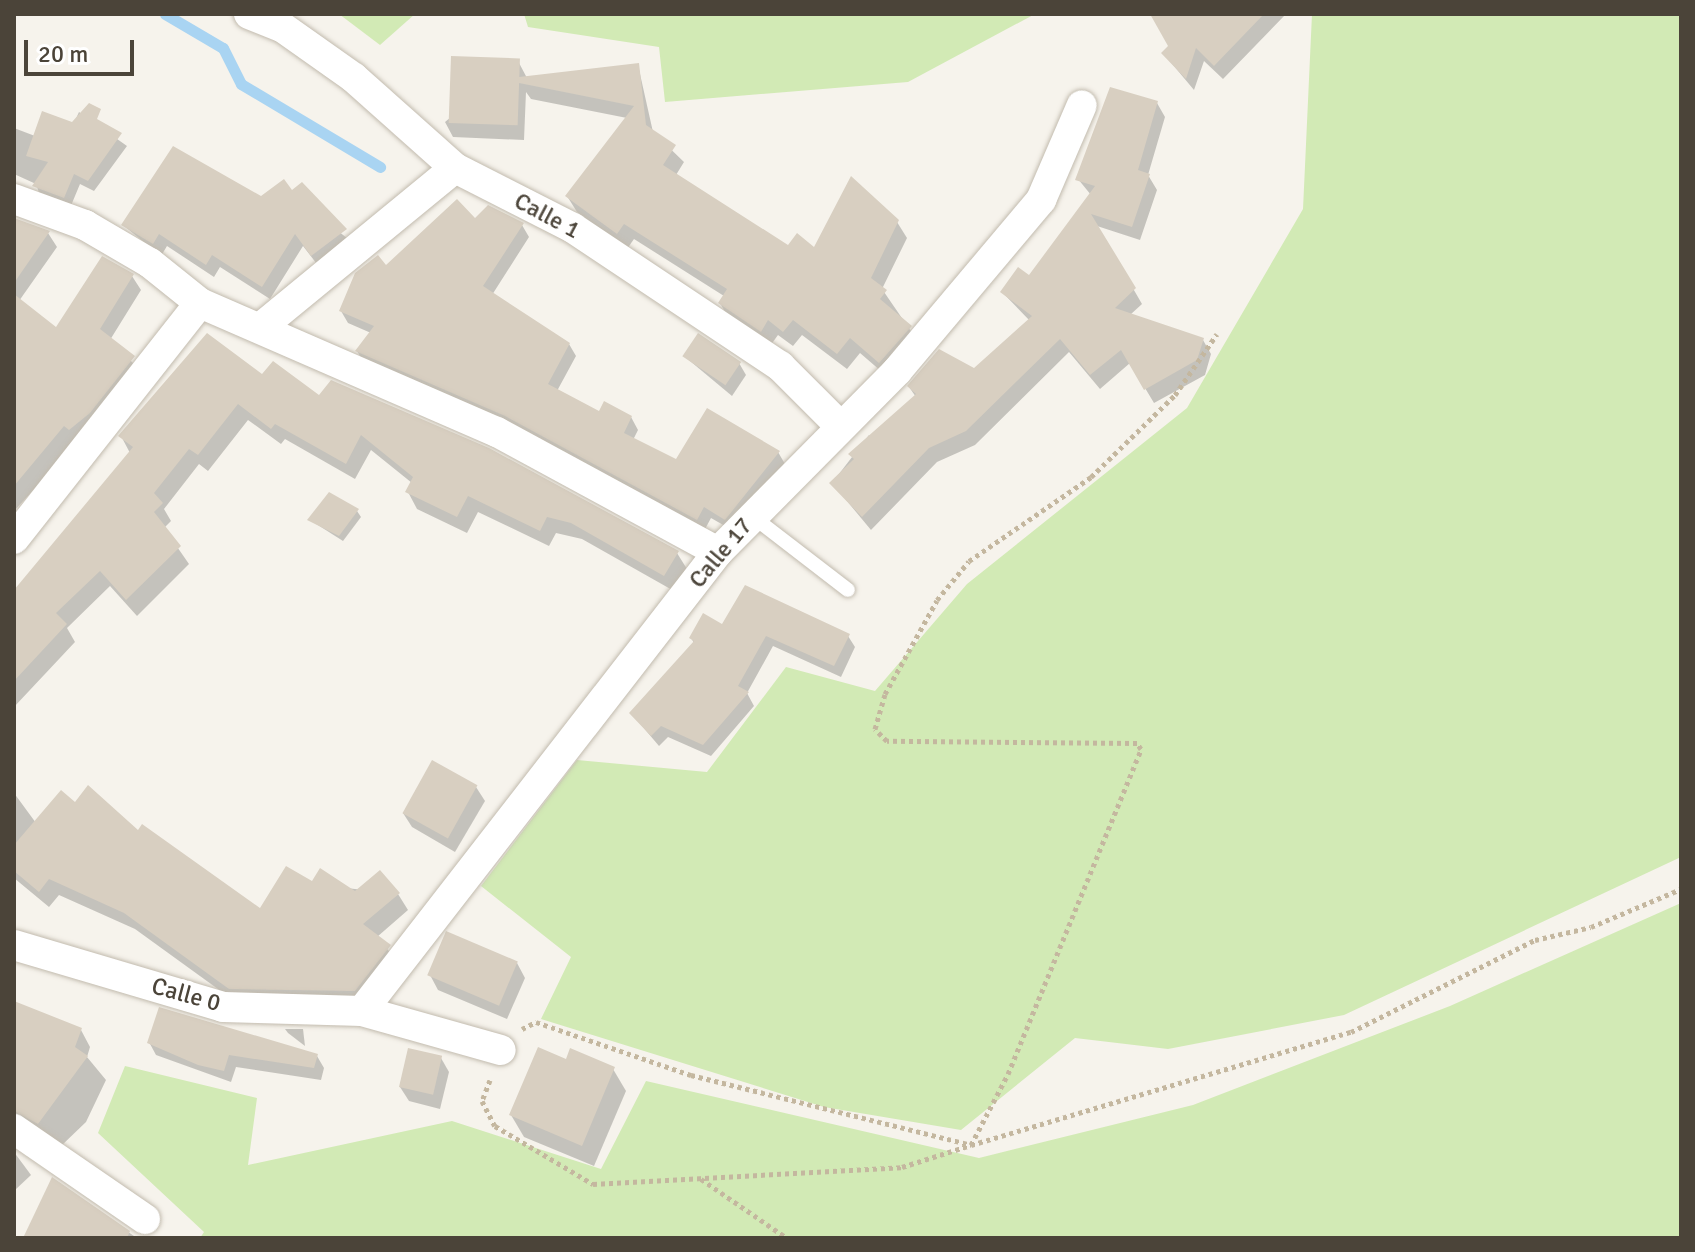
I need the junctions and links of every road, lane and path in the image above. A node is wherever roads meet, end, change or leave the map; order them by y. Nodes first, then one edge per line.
1 (249, 14) edge
2 (1082, 105) dead end
3 (455, 168) junction
4 (14, 199) edge
5 (200, 303) junction
6 (260, 328) junction
7 (1217, 334) dead end
8 (840, 426) junction
9 (752, 515) junction
10 (14, 539) edge
11 (718, 552) junction
12 (848, 590) dead end
13 (1681, 889) edge
14 (14, 945) edge
15 (362, 1011) junction
16 (501, 1050) junction
17 (14, 1129) edge
18 (971, 1145) junction
19 (700, 1178) junction
20 (145, 1219) dead end
21 (787, 1238) edge

1 - 3 street, Calle 1
2 - 8 street, Calle 17
3 - 6 street
3 - 8 street, Calle 1
4 - 5 street
5 - 6 street
5 - 10 street
6 - 11 street
7 - 18 path
8 - 9 street, Calle 17
9 - 11 street, Calle 17
9 - 12 lane
11 - 15 street, Calle 17
13 - 18 path
14 - 15 street, Calle 0
15 - 16 street, Calle 0
16 - 18 path
16 - 19 path
17 - 20 street
18 - 19 path
19 - 21 path

